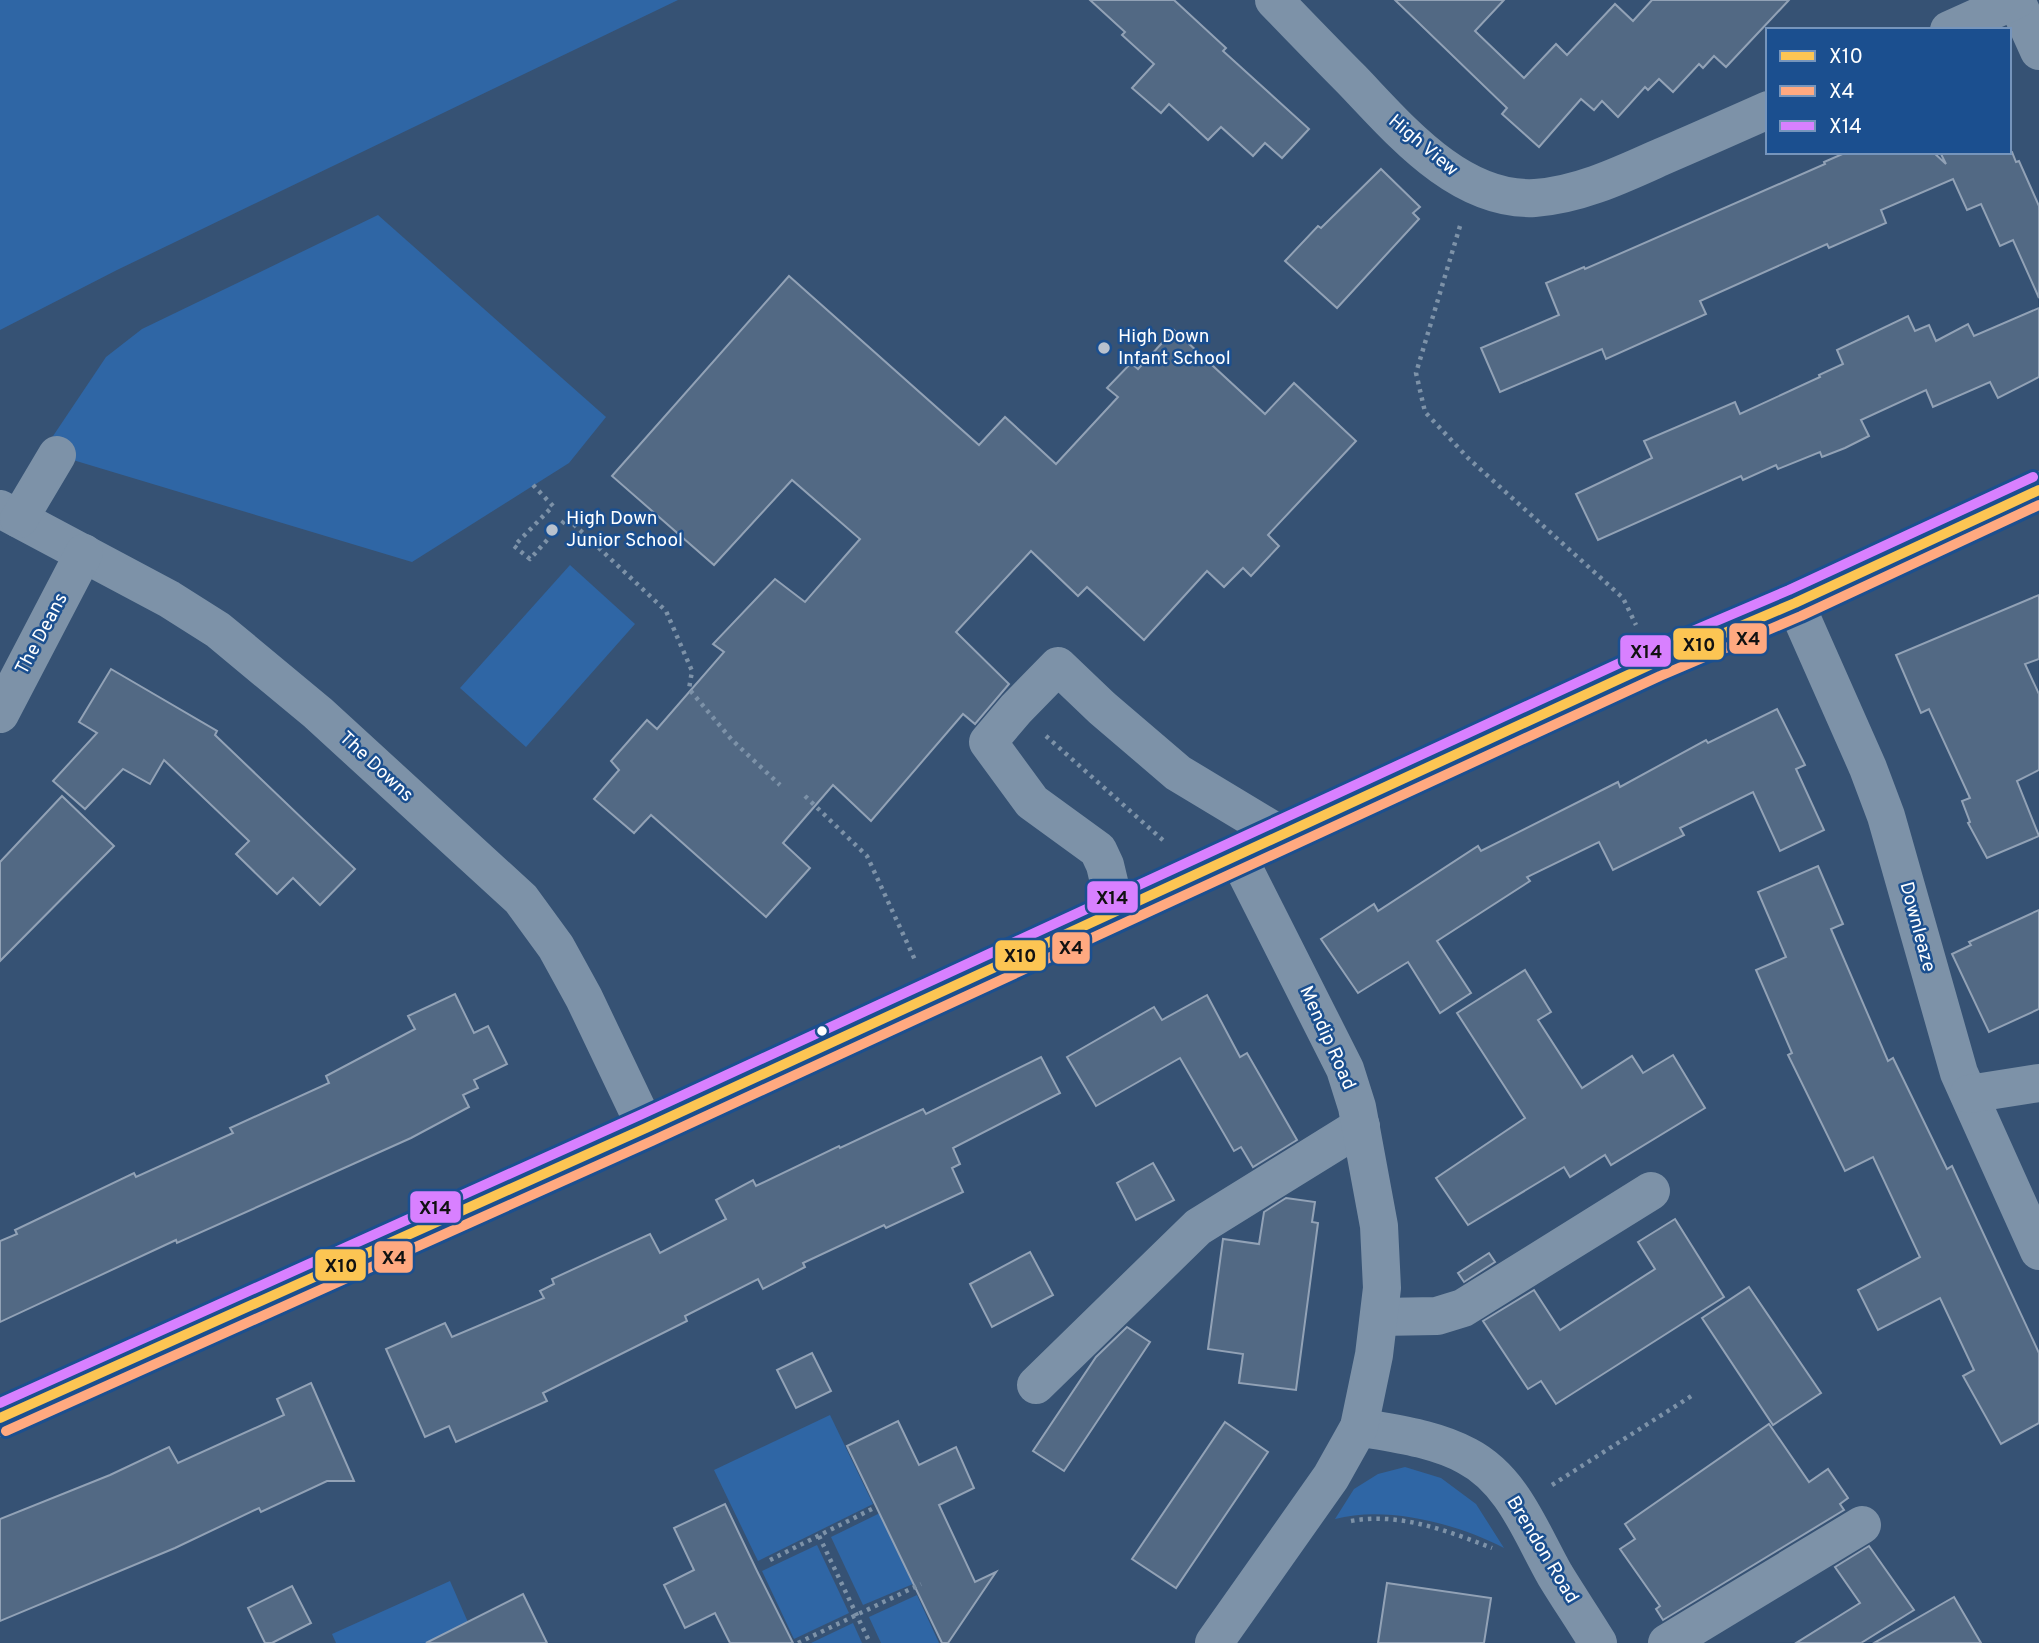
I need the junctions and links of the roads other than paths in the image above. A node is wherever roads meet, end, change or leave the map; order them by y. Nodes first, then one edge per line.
1 (1275, 0) edge
2 (2016, 0) edge
3 (1953, 28) edge
4 (2039, 51) edge
5 (1766, 111) edge
6 (57, 454) dead end
7 (2039, 490) edge
8 (9, 514) edge
9 (84, 553) junction
10 (1795, 603) junction
11 (0, 715) edge
12 (1281, 835) junction
13 (1237, 855) junction
14 (1116, 911) junction
15 (2039, 1083) edge
16 (1969, 1094) junction
17 (1361, 1126) junction
18 (646, 1128) junction
19 (1651, 1191) dead end
20 (2039, 1251) edge
21 (1379, 1317) junction
22 (1036, 1385) dead end
23 (0, 1418) edge
24 (1359, 1427) junction
25 (1862, 1525) dead end
26 (1214, 1643) edge
27 (1598, 1643) edge
28 (1667, 1643) edge

1 - 5 street, High View
2 - 3 street
2 - 4 street
6 - 8 street
7 - 10 street
8 - 9 street, The Downs
9 - 11 street, The Deans
9 - 18 street, The Downs
10 - 12 street
10 - 16 street, Downleaze
12 - 13 street
12 - 14 street
13 - 14 street
13 - 17 street, Mendip Road
14 - 18 street
15 - 16 street
16 - 20 street, Downleaze
17 - 21 street, Mendip Road
17 - 22 street
18 - 23 street
19 - 21 street
21 - 24 street, Mendip Road
24 - 26 street, Mendip Road
24 - 27 street, Brendon Road
25 - 28 street

